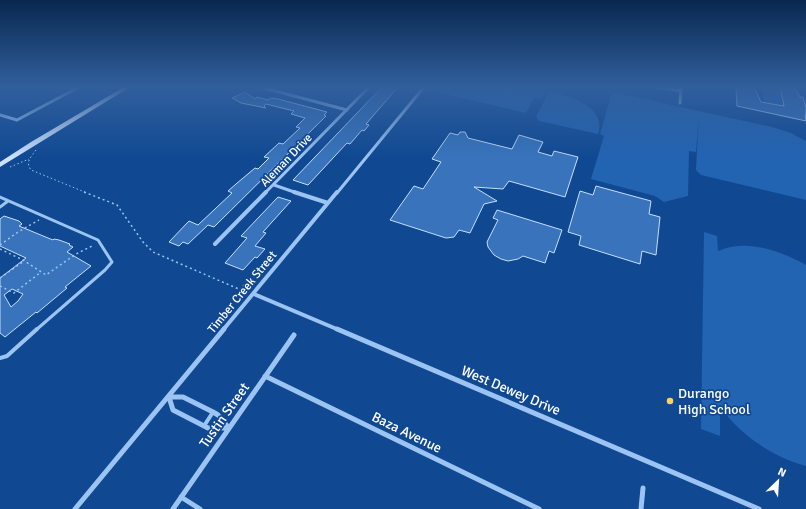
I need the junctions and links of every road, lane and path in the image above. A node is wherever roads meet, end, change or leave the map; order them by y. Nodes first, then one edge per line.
1 (34, 111) edge
2 (86, 111) edge
3 (346, 111) edge
4 (404, 111) edge
5 (0, 115) edge
6 (40, 147) dead end
7 (29, 159) junction
8 (0, 165) edge
9 (10, 167) dead end
10 (274, 185) junction
11 (0, 198) edge
12 (8, 201) junction
13 (328, 203) junction
14 (0, 207) edge
15 (44, 217) junction
16 (99, 242) junction
17 (215, 244) dead end
18 (0, 245) edge
19 (0, 249) edge
20 (24, 260) junction
21 (41, 272) junction
22 (0, 278) edge
23 (248, 278) dead end
24 (0, 286) edge
25 (254, 294) junction
26 (294, 335) dead end
27 (0, 358) edge
28 (265, 376) junction
29 (168, 397) junction
30 (214, 412) junction
31 (204, 426) junction
32 (229, 428) junction
33 (643, 488) dead end
34 (182, 497) junction
35 (75, 509) edge
36 (173, 509) edge
37 (200, 509) edge
38 (539, 509) edge
39 (641, 509) edge
40 (759, 509) edge

1 - 5 street
2 - 8 street
3 - 10 street, Aleman Drive
4 - 13 street, Timber Creek Street
6 - 7 path
7 - 9 path
7 - 23 path
10 - 13 street
10 - 17 street, Aleman Drive
11 - 12 lane
12 - 14 lane
12 - 15 lane
13 - 25 street, Timber Creek Street
15 - 16 lane
15 - 18 path
16 - 21 path
16 - 27 lane
19 - 20 path
20 - 21 path
20 - 22 path
21 - 24 path
25 - 29 street, Timber Creek Street
25 - 40 street, West Dewey Drive
26 - 28 street, Tustin Street
28 - 32 street, Tustin Street
28 - 38 street, Baza Avenue
29 - 30 street
29 - 31 street
29 - 35 street, Timber Creek Street
30 - 31 lane
30 - 32 street
31 - 32 street
32 - 34 street, Tustin Street
33 - 39 street
34 - 36 street, Tustin Street
34 - 37 street

